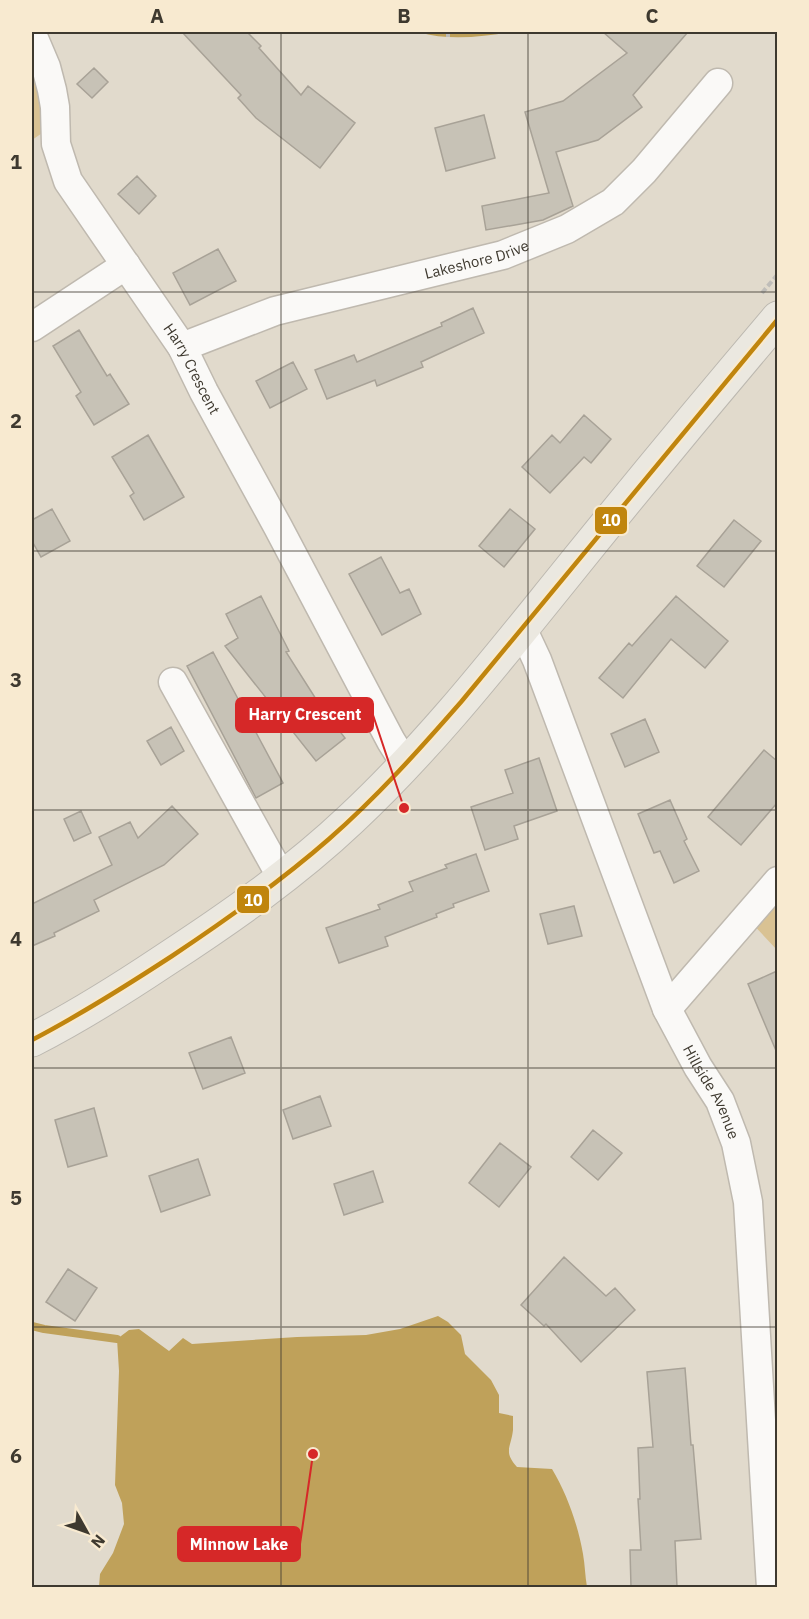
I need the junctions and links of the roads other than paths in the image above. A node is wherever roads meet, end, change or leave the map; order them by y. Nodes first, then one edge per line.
1 (32, 34) edge
2 (718, 82) dead end
3 (126, 265) junction
4 (766, 310) edge
5 (32, 327) edge
6 (182, 347) junction
7 (522, 628) junction
8 (173, 682) dead end
9 (406, 765) junction
10 (282, 878) junction
11 (777, 880) edge
12 (667, 1009) junction
13 (32, 1040) edge
14 (771, 1587) edge

1 - 3 street, Harry Crescent
2 - 6 street, Lakeshore Drive
3 - 5 street
3 - 6 street, Harry Crescent
4 - 7 main road
6 - 9 street, Harry Crescent
7 - 9 main road
7 - 12 street, Hillside Avenue
8 - 10 street
9 - 10 main road
10 - 13 main road
11 - 12 street
12 - 14 street, Hillside Avenue

